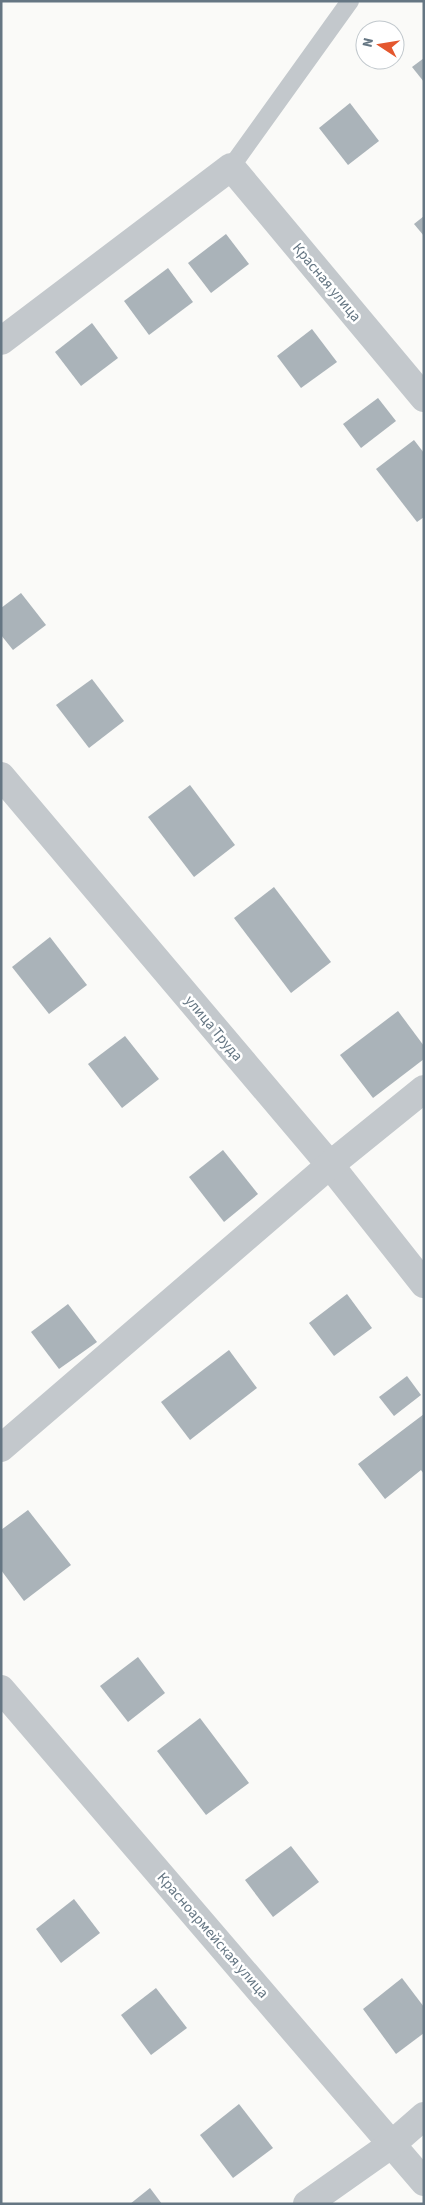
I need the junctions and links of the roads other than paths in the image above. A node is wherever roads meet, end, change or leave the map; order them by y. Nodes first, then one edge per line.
1 (350, 1) edge
2 (230, 167) junction
3 (1, 341) edge
4 (424, 398) edge
5 (1, 776) edge
6 (424, 1089) edge
7 (330, 1165) junction
8 (424, 1284) edge
9 (1, 1448) edge
10 (1, 1689) edge
11 (424, 2116) edge
12 (392, 2144) junction
13 (424, 2182) edge
14 (307, 2204) edge

1 - 2 lane
2 - 3 street
2 - 4 street, Красная улица
5 - 7 street, улица Труда
6 - 7 street
7 - 8 street, улица Труда
7 - 9 street
10 - 12 street, Красноармейская улица
11 - 12 street
12 - 13 street, Красноармейская улица
12 - 14 street

